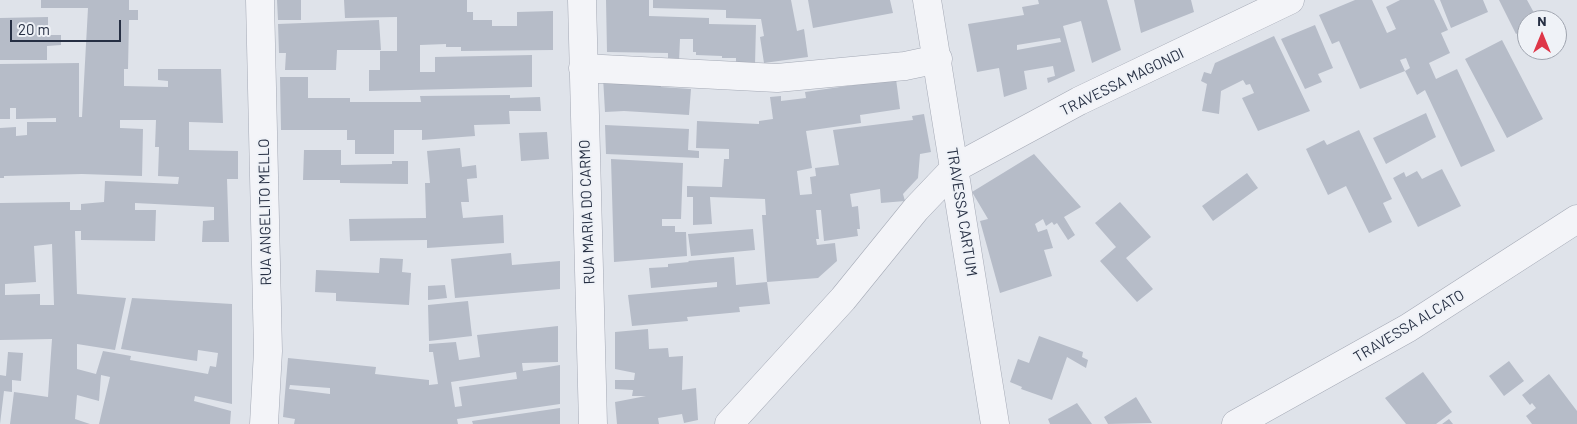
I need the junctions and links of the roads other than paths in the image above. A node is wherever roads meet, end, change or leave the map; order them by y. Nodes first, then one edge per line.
1 (260, 0) edge
2 (582, 0) edge
3 (927, 0) edge
4 (1290, 0) edge
5 (938, 59) junction
6 (582, 68) junction
7 (955, 168) junction
8 (1577, 219) edge
9 (264, 424) edge
10 (593, 424) edge
11 (730, 424) edge
12 (995, 424) edge
13 (1236, 424) edge

1 - 9 street, RUA ANGELITO MELLO
2 - 6 street, RUA MARIA DO CARMO
3 - 5 street, TRAVESSA CARTUM
4 - 7 street, TRAVESSA MAGONDI
5 - 6 street
5 - 7 street, TRAVESSA CARTUM
6 - 10 street, RUA MARIA DO CARMO
7 - 11 street
7 - 12 street, TRAVESSA CARTUM
8 - 13 street, TRAVESSA ALCATO

